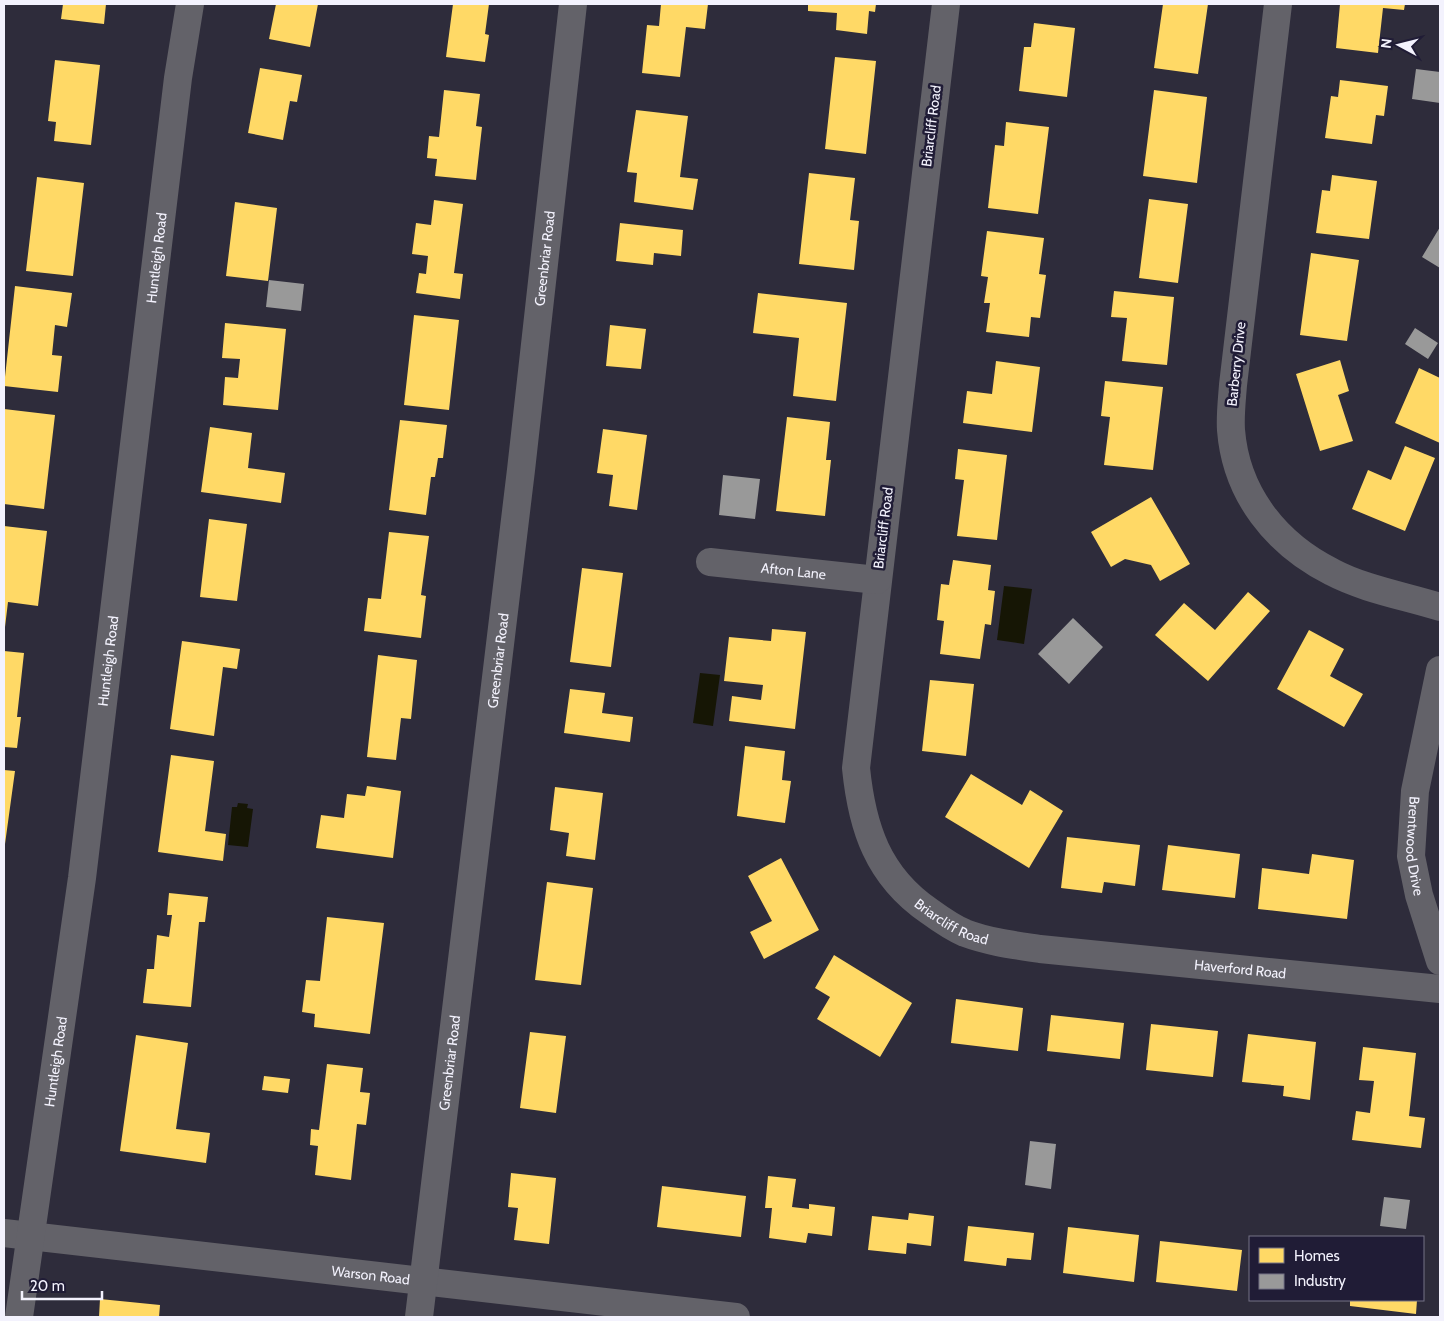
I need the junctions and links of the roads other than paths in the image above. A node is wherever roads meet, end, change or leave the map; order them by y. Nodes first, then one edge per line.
1 (190, 4) edge
2 (572, 4) edge
3 (946, 4) edge
4 (1278, 4) edge
5 (710, 562) dead end
6 (877, 580) junction
7 (1440, 607) edge
8 (1440, 670) edge
9 (1040, 949) joint
10 (1440, 961) edge
11 (1440, 990) edge
12 (4, 1233) edge
13 (32, 1237) junction
14 (423, 1280) junction
15 (19, 1317) edge
16 (419, 1317) edge
17 (736, 1317) edge

1 - 13 street, Huntleigh Road
2 - 14 street, Greenbriar Road
3 - 6 street, Briarcliff Road
4 - 7 street, Barberry Drive
5 - 6 street, Afton Lane
6 - 9 street, Briarcliff Road
8 - 10 street, Brentwood Drive
9 - 11 street, Haverford Road
12 - 13 street, Warson Road
13 - 14 street, Warson Road
13 - 15 street, Huntleigh Road
14 - 16 street, Greenbriar Road
14 - 17 street, Warson Road

